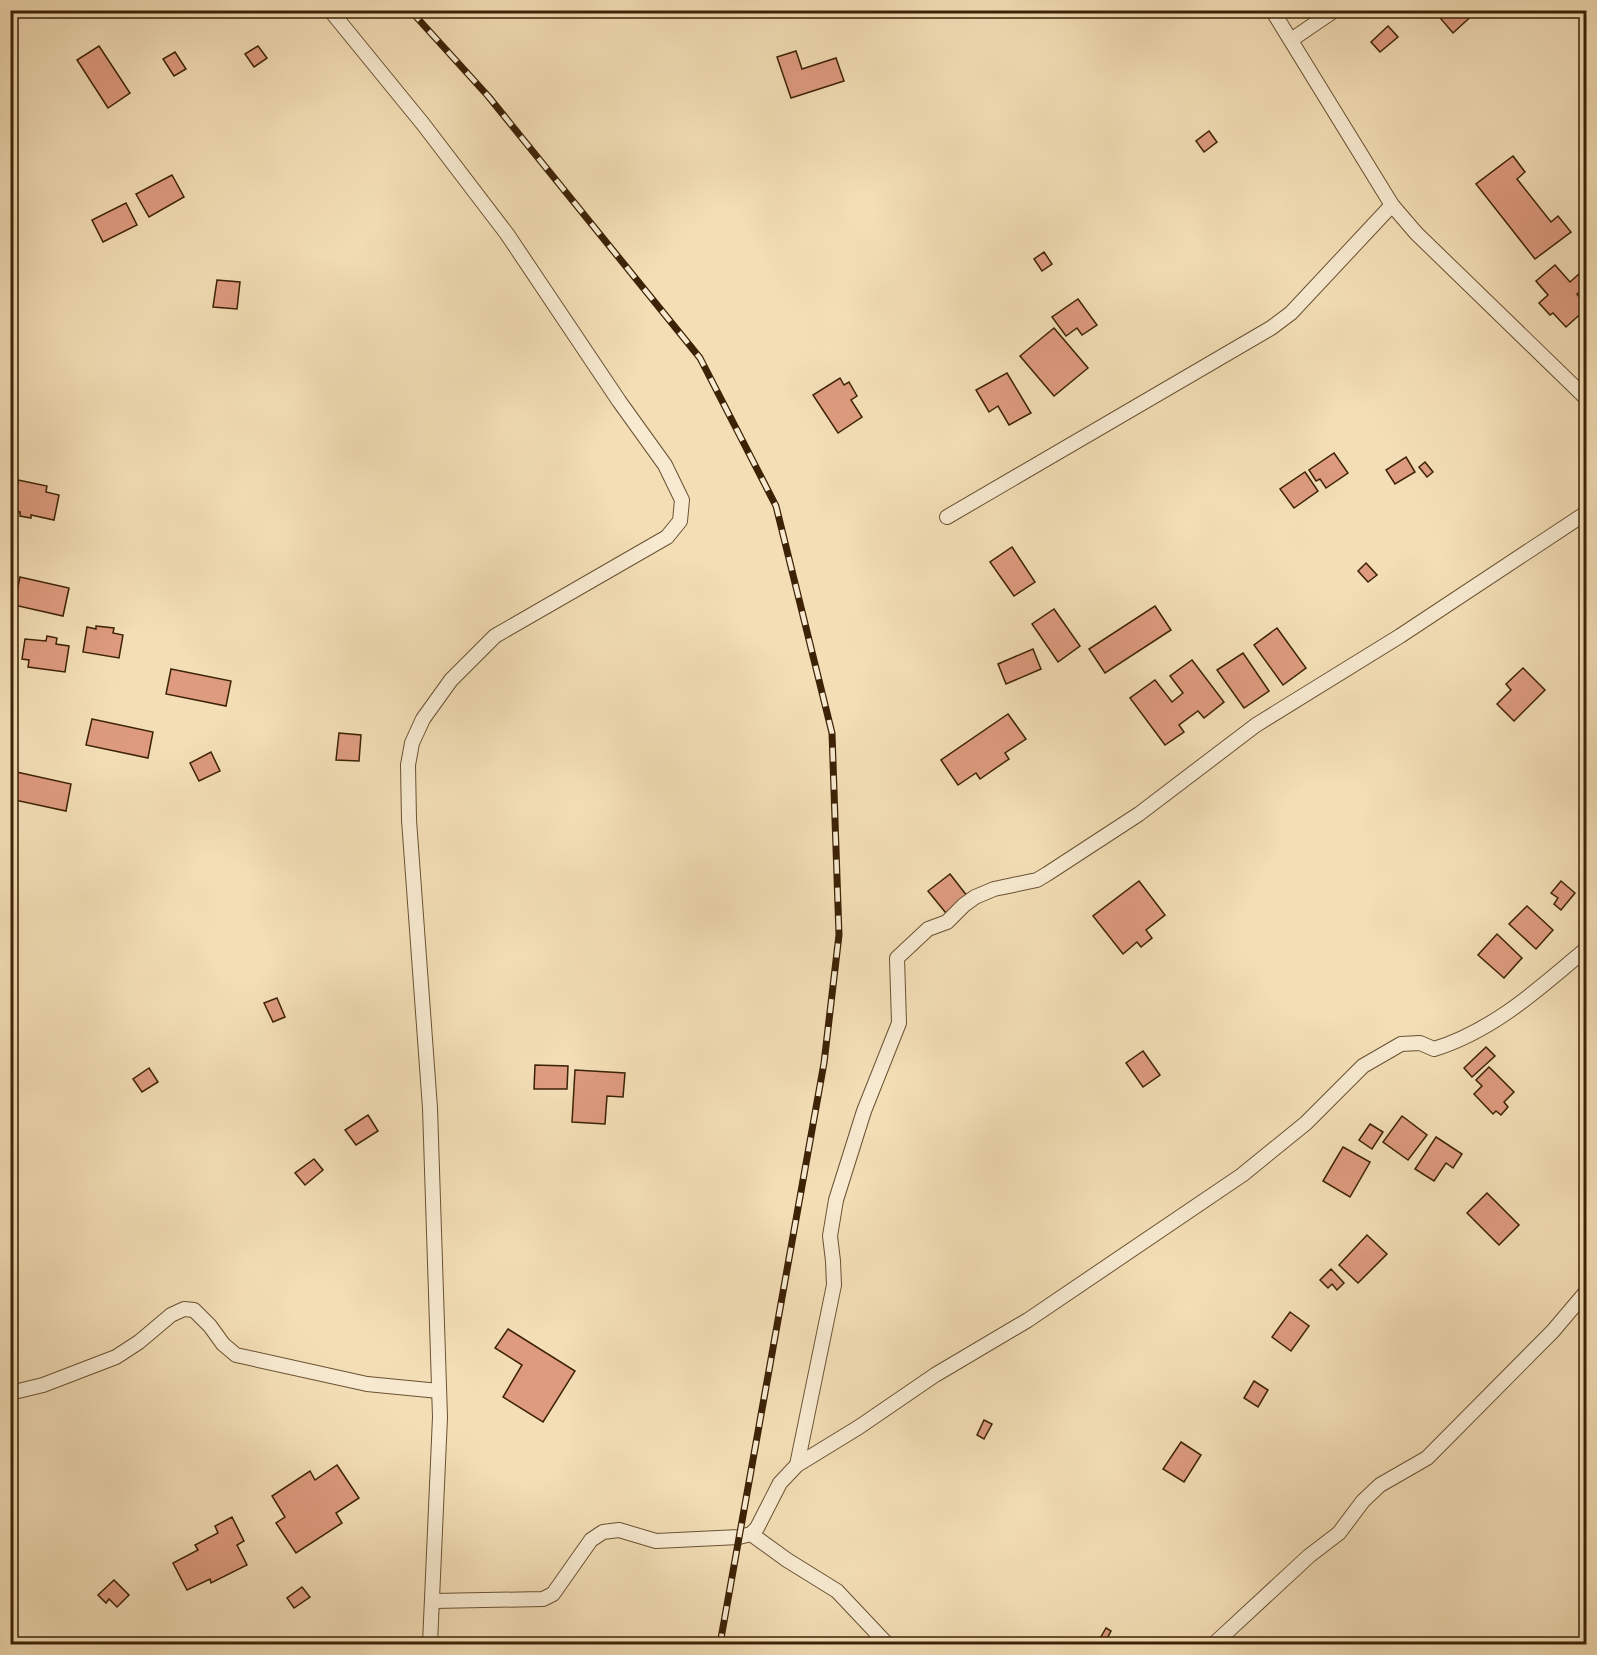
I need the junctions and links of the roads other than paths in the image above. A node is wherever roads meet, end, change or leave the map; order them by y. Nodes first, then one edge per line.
1 (330, 10) edge
2 (1272, 10) edge
3 (1335, 10) edge
4 (1290, 40) junction
5 (1392, 205) junction
6 (1587, 398) edge
7 (1587, 513) edge
8 (947, 517) dead end
9 (1587, 949) edge
10 (1587, 1292) edge
11 (439, 1391) junction
12 (10, 1393) edge
13 (797, 1465) junction
14 (751, 1534) junction
15 (433, 1601) junction
16 (430, 1644) edge
17 (886, 1644) edge
18 (1215, 1644) edge

1 - 11 street
2 - 4 street
3 - 4 street
4 - 5 street
5 - 6 street
5 - 8 street
7 - 13 street
9 - 13 street
10 - 18 street
11 - 12 street
11 - 15 street
13 - 14 street
14 - 15 street
14 - 17 street
15 - 16 street

